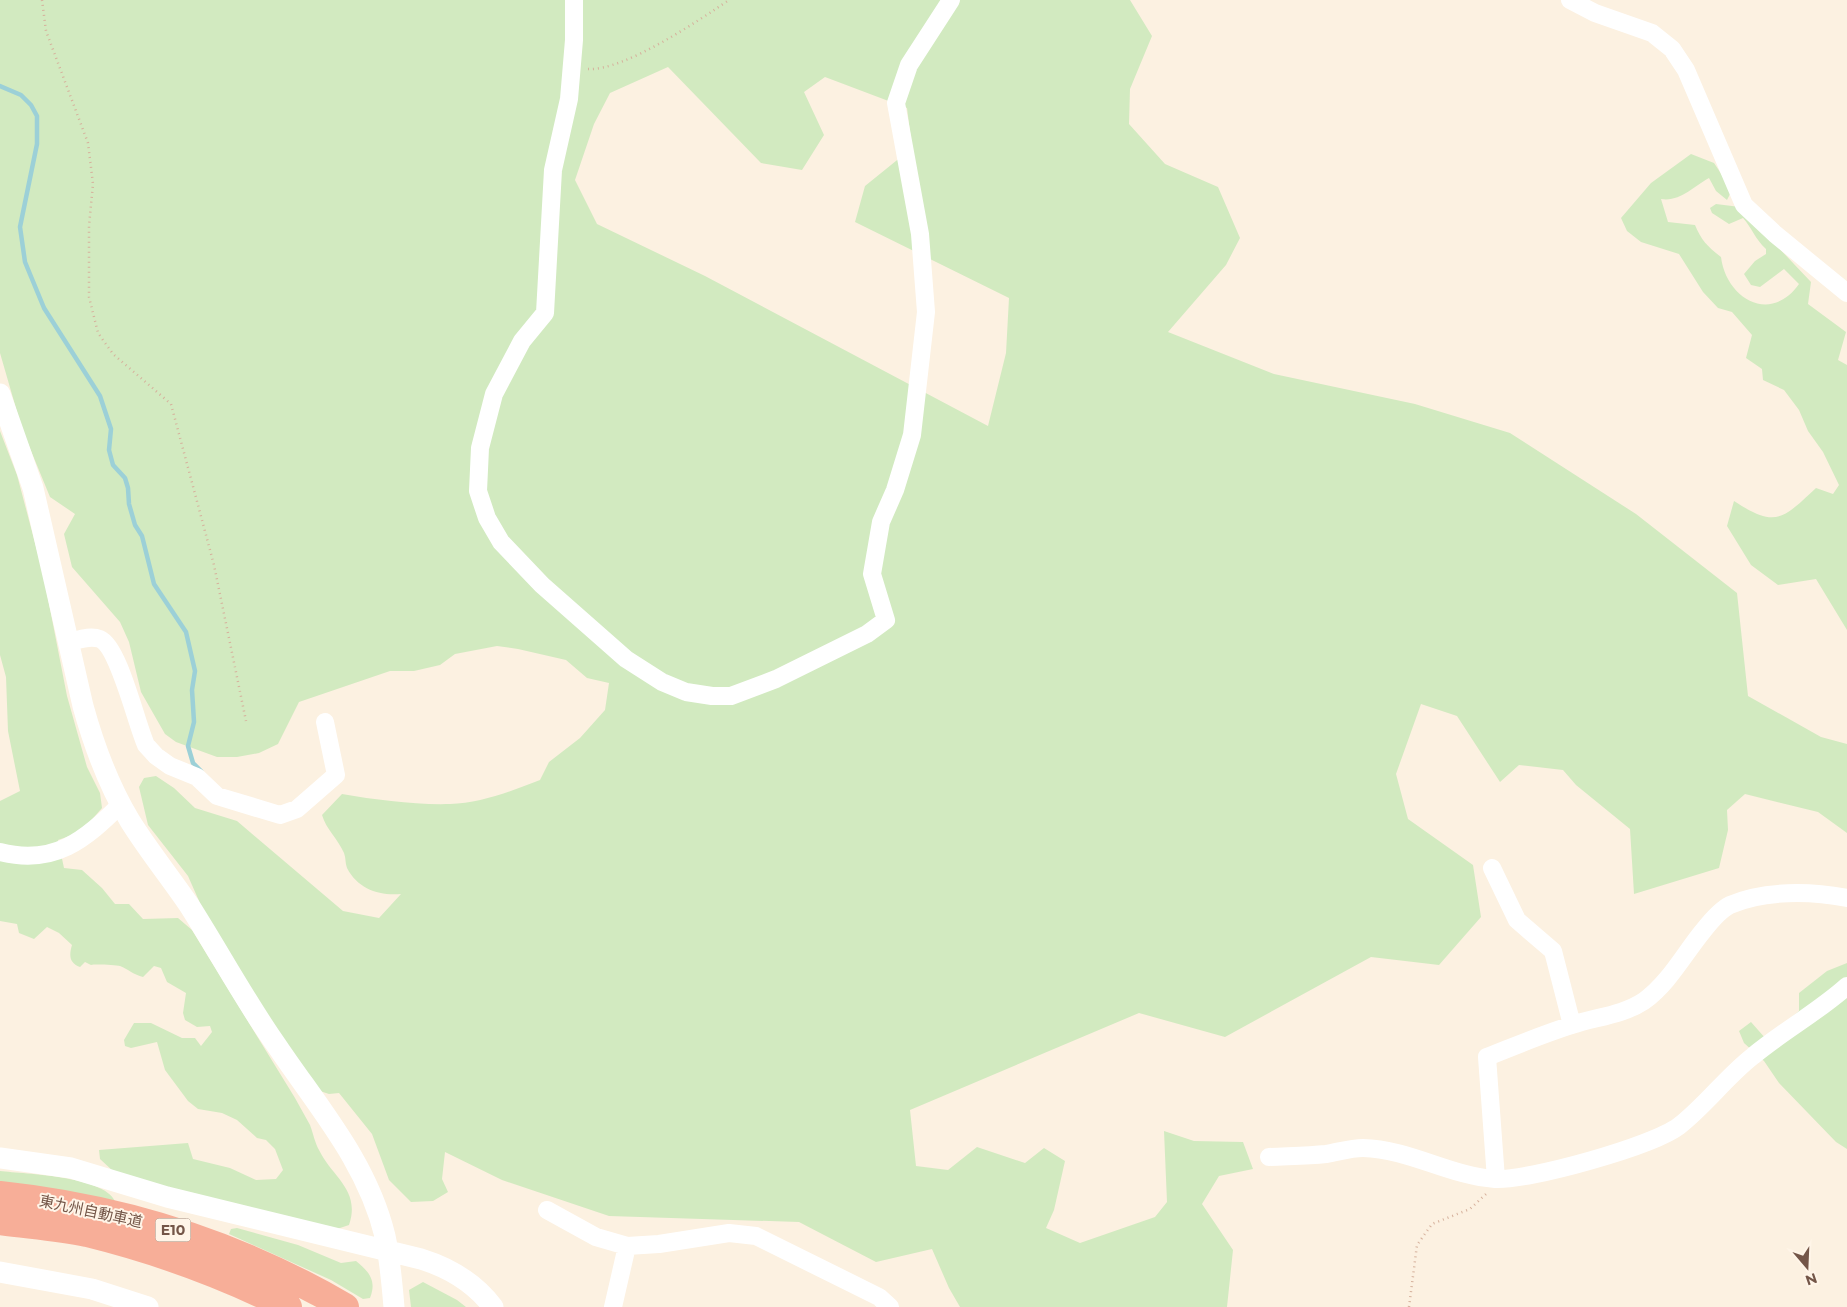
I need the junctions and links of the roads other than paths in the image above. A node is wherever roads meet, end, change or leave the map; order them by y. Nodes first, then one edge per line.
1 (574, 0) edge
2 (950, 0) edge
3 (1570, 0) edge
4 (1847, 293) edge
5 (0, 394) edge
6 (69, 642) junction
7 (325, 722) dead end
8 (121, 804) junction
9 (0, 852) edge
10 (1492, 868) dead end
11 (1847, 898) edge
12 (1847, 986) edge
13 (1572, 1025) junction
14 (1269, 1157) dead end
15 (0, 1158) edge
16 (1496, 1179) junction
17 (0, 1195) edge
18 (547, 1210) dead end
19 (0, 1221) edge
20 (627, 1246) junction
21 (388, 1250) junction
22 (0, 1272) edge
23 (340, 1304) edge
24 (148, 1307) edge
25 (288, 1307) edge
26 (394, 1307) edge
27 (492, 1307) edge
28 (613, 1307) edge
29 (890, 1307) edge

1 - 2 street
3 - 4 street
5 - 6 street
6 - 7 street
6 - 8 street
8 - 9 street
8 - 21 street
10 - 13 street
11 - 13 street
12 - 16 street
13 - 16 street
14 - 16 street
15 - 21 street
17 - 23 highway, 東九州自動車道 / E10
18 - 20 street
19 - 25 highway, 東九州自動車道 / E10
20 - 28 street
20 - 29 street
21 - 26 street
21 - 27 street
22 - 24 street

